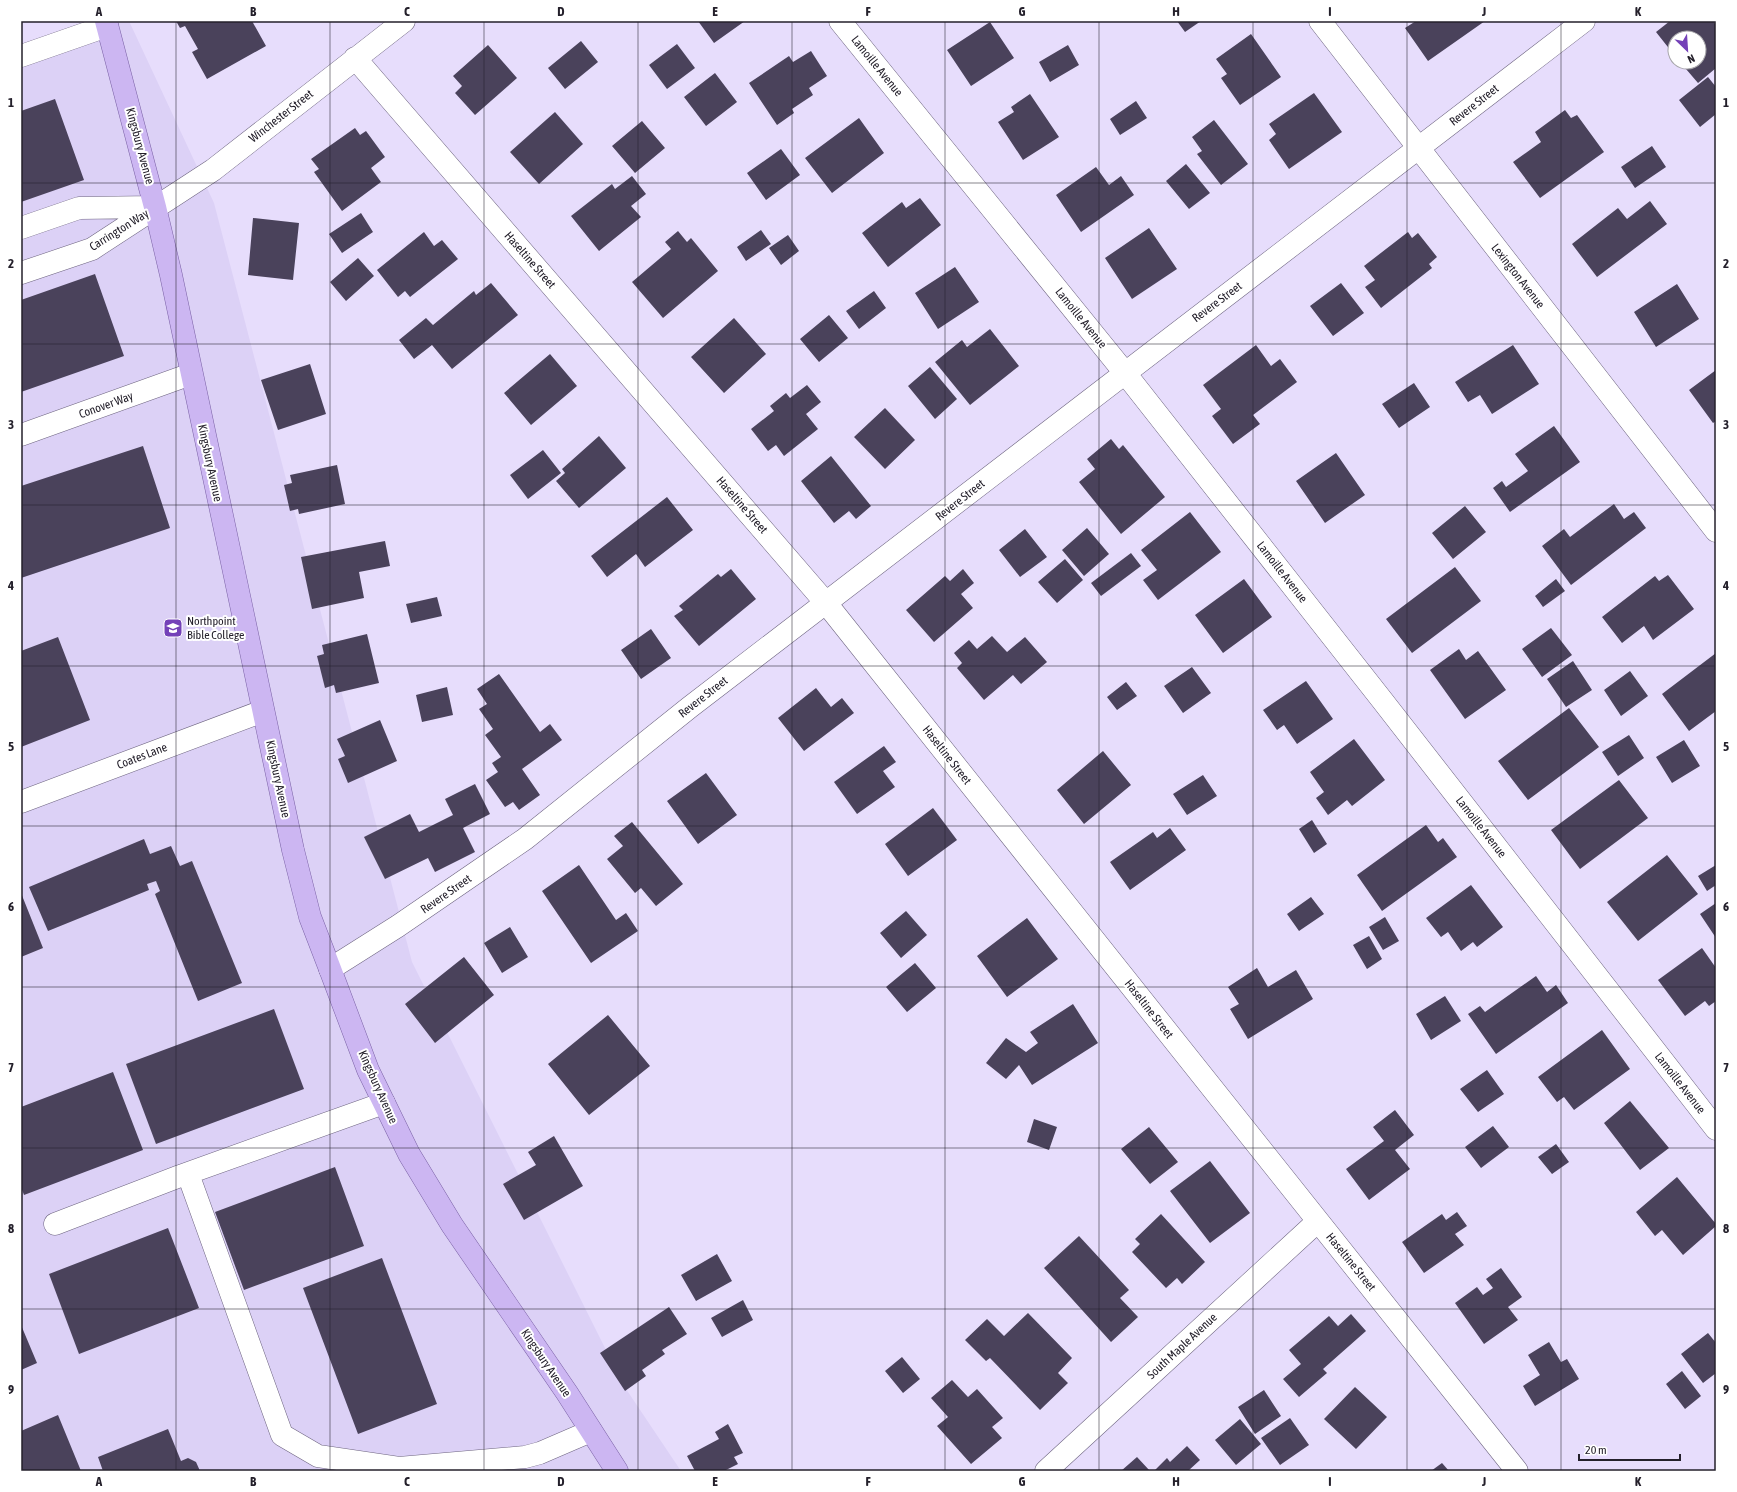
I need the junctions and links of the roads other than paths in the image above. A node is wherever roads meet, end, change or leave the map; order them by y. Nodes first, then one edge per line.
1 (404, 21) edge
2 (840, 21) edge
3 (1320, 21) edge
4 (1584, 21) edge
5 (107, 23) edge
6 (21, 56) edge
7 (355, 58) junction
8 (1418, 148) junction
9 (155, 207) junction
10 (21, 228) edge
11 (21, 273) edge
12 (1125, 373) junction
13 (191, 374) junction
14 (21, 435) edge
15 (1716, 531) edge
16 (826, 602) junction
17 (263, 711) junction
18 (21, 802) edge
19 (330, 969) junction
20 (384, 1103) junction
21 (1716, 1129) edge
22 (188, 1174) junction
23 (1318, 1221) junction
24 (55, 1224) dead end
25 (591, 1431) junction
26 (502, 1465) edge
27 (617, 1471) edge
28 (1046, 1471) edge
29 (1517, 1471) edge

1 - 7 street, Winchester Street
2 - 12 street, Lamoille Avenue
3 - 8 street, Lexington Avenue
4 - 8 street, Revere Street
5 - 6 street
5 - 9 main road, Kingsbury Avenue
7 - 9 street, Winchester Street
7 - 16 street, Haseltine Street
8 - 12 street, Revere Street
8 - 15 street, Lexington Avenue
9 - 10 street, Carrington Way
9 - 11 street, Carrington Way
9 - 13 main road, Kingsbury Avenue
12 - 16 street, Revere Street
12 - 21 street, Lamoille Avenue
13 - 14 street, Conover Way
13 - 17 main road, Kingsbury Avenue
16 - 19 street, Revere Street
16 - 23 street, Haseltine Street
17 - 18 street, Coates Lane
17 - 19 main road, Kingsbury Avenue
19 - 20 main road, Kingsbury Avenue
20 - 22 street
20 - 25 main road, Kingsbury Avenue
22 - 24 street
22 - 26 street
23 - 28 street, South Maple Avenue
23 - 29 street, Haseltine Street
25 - 26 street
25 - 27 main road, Kingsbury Avenue

